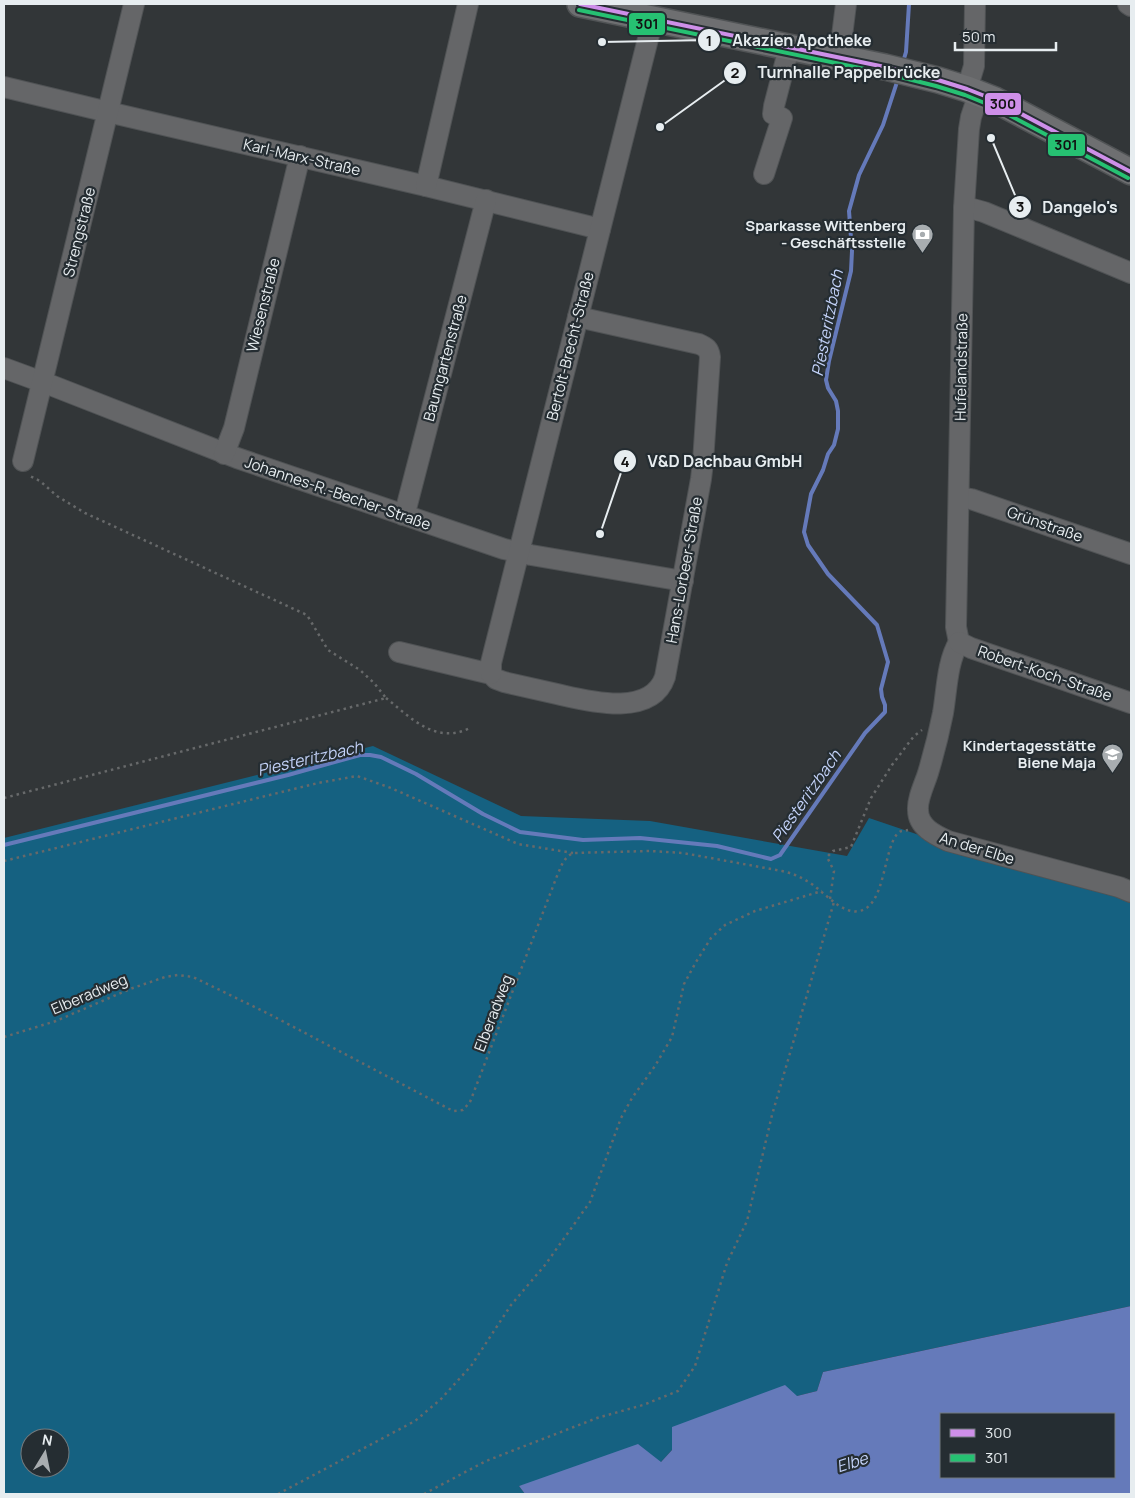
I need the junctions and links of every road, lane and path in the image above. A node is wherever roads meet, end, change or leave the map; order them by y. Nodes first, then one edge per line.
1 (134, 4) edge
2 (468, 4) edge
3 (580, 4) edge
4 (846, 4) edge
5 (974, 4) edge
6 (1128, 4) edge
7 (1131, 6) edge
8 (653, 19) junction
9 (790, 48) junction
10 (838, 58) junction
11 (4, 87) edge
12 (973, 91) junction
13 (108, 112) junction
14 (300, 156) junction
15 (1131, 172) edge
16 (764, 174) dead end
17 (426, 186) junction
18 (486, 200) junction
19 (964, 208) junction
20 (600, 229) junction
21 (1131, 273) edge
22 (578, 317) junction
23 (4, 368) edge
24 (42, 382) junction
25 (224, 454) junction
26 (23, 461) joint
27 (959, 497) junction
28 (403, 515) junction
29 (519, 553) junction
30 (1131, 554) edge
31 (683, 580) junction
32 (959, 642) junction
33 (399, 652) dead end
34 (491, 674) junction
35 (386, 698) junction
36 (1131, 703) edge
37 (942, 716) junction
38 (470, 728) dead end
39 (4, 798) edge
40 (932, 834) junction
41 (574, 854) junction
42 (4, 860) edge
43 (822, 891) junction
44 (1131, 892) edge
45 (830, 899) junction
46 (834, 902) junction
47 (4, 1037) edge
48 (278, 1494) edge
49 (424, 1494) edge

1 - 13 street, Strengstraße
2 - 17 street
3 - 8 main road
4 - 10 street
5 - 12 street, Hufelandstraße
6 - 7 street
8 - 9 main road
8 - 20 street, Bertolt-Brecht-Straße
9 - 10 main road
9 - 16 street
10 - 12 main road
11 - 13 street, Karl-Marx-Straße
12 - 15 main road
12 - 19 street, Hufelandstraße
13 - 14 street, Karl-Marx-Straße
13 - 24 street, Strengstraße
14 - 17 street, Karl-Marx-Straße
14 - 25 street, Wiesenstraße
17 - 18 street, Karl-Marx-Straße
18 - 20 street, Karl-Marx-Straße
18 - 28 street, Baumgartenstraße
19 - 21 street
19 - 27 street, Hufelandstraße
20 - 22 street, Bertolt-Brecht-Straße
22 - 29 street, Bertolt-Brecht-Straße
22 - 31 street, Hans-Lorbeer-Straße
23 - 24 street, Johannes-R.-Becher-Straße
24 - 25 street, Johannes-R.-Becher-Straße
24 - 26 street, Strengstraße
25 - 28 street, Johannes-R.-Becher-Straße
26 - 35 path
27 - 30 street, Grünstraße
27 - 32 street, Hufelandstraße
28 - 29 street, Johannes-R.-Becher-Straße
29 - 31 street, Johannes-R.-Becher-Straße
29 - 34 street, Bertolt-Brecht-Straße
31 - 34 street, Hans-Lorbeer-Straße
32 - 36 street, Robert-Koch-Straße
32 - 37 street, An der Elbe
33 - 34 street, Hans-Lorbeer-Straße
35 - 38 path
35 - 39 path
37 - 40 street, An der Elbe
37 - 45 path
40 - 44 street, An der Elbe
40 - 46 path
41 - 42 path
41 - 43 path
41 - 47 path, Elberadweg
43 - 45 path
43 - 48 path
45 - 46 path
46 - 49 path

